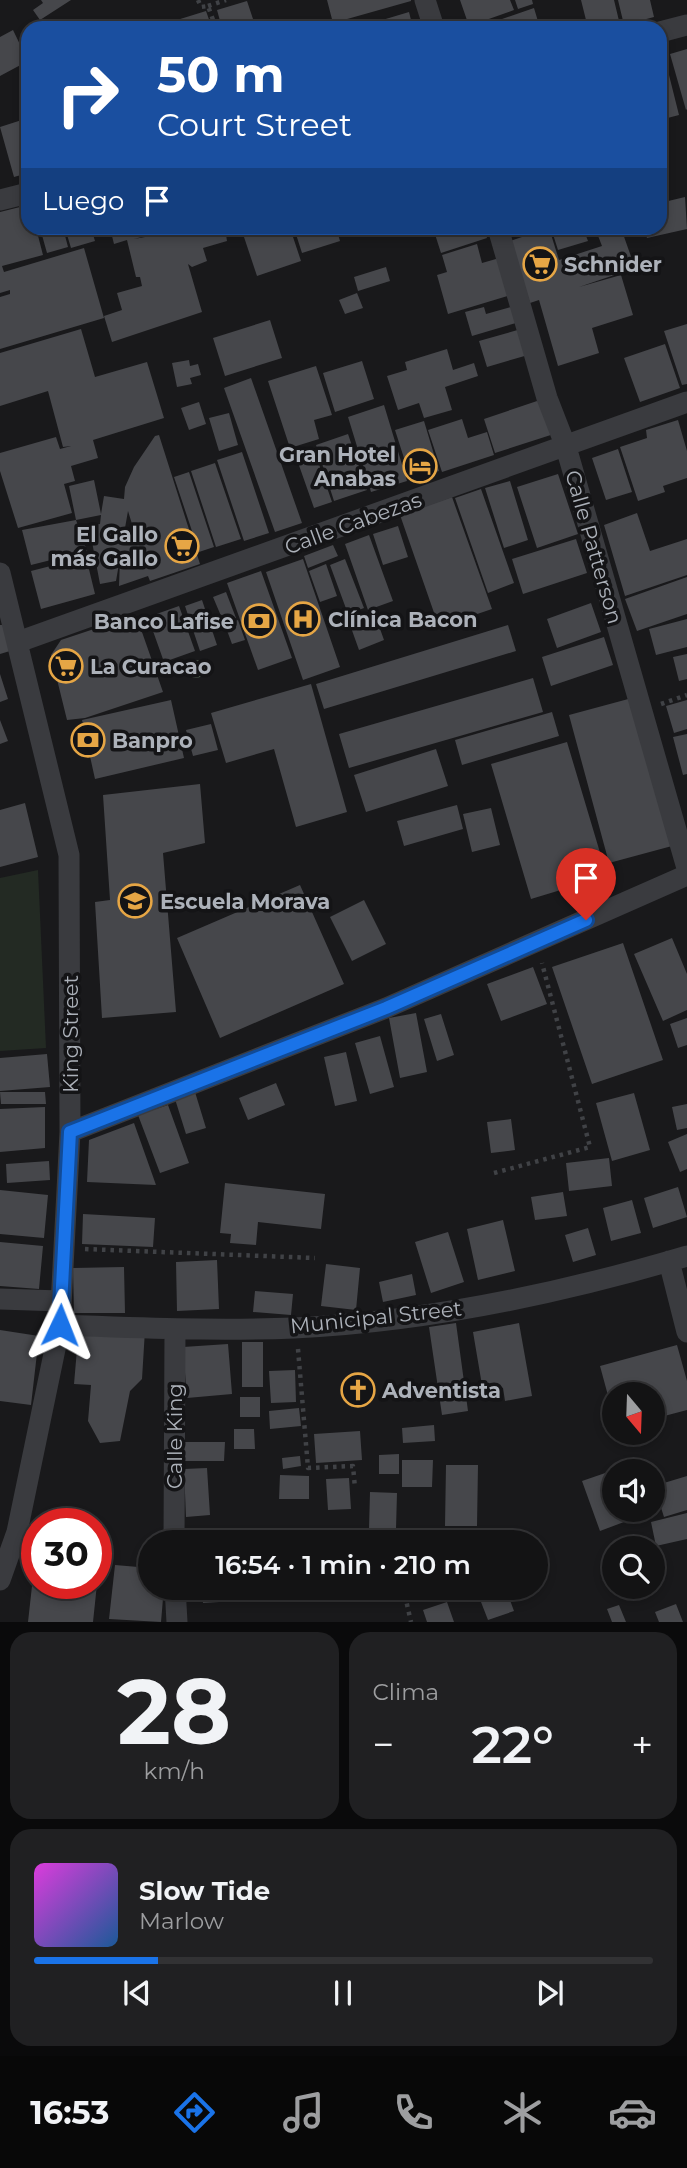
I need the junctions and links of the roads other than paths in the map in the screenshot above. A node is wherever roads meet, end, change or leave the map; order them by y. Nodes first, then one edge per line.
1 (425, 0) edge
2 (432, 21) edge
3 (687, 25) edge
4 (667, 30) edge
5 (21, 195) edge
6 (0, 200) edge
7 (500, 235) edge
8 (687, 402) edge
9 (566, 447) junction
10 (0, 573) edge
11 (18, 642) junction
12 (687, 868) edge
13 (687, 875) edge
14 (70, 1132) junction
15 (678, 1258) edge
16 (0, 1299) edge
17 (60, 1301) junction
18 (60, 1325) junction
19 (175, 1330) junction
20 (687, 1332) edge
21 (174, 1530) edge
22 (0, 1580) edge
23 (176, 1600) edge
24 (177, 1622) edge

1 - 2 street
3 - 4 street
5 - 6 street
7 - 9 street, Calle Patterson
8 - 9 street, Calle Cabezas
9 - 11 street, Calle Cabezas
9 - 12 street, Calle Patterson
10 - 11 street, King Street
11 - 14 street, King Street
13 - 14 street
14 - 17 street, King Street
15 - 19 street, Municipal Street
15 - 20 street
16 - 17 street
17 - 18 street, King Street
18 - 19 street, Municipal Street
18 - 22 street, King Street
19 - 21 street, Calle King
23 - 24 street

